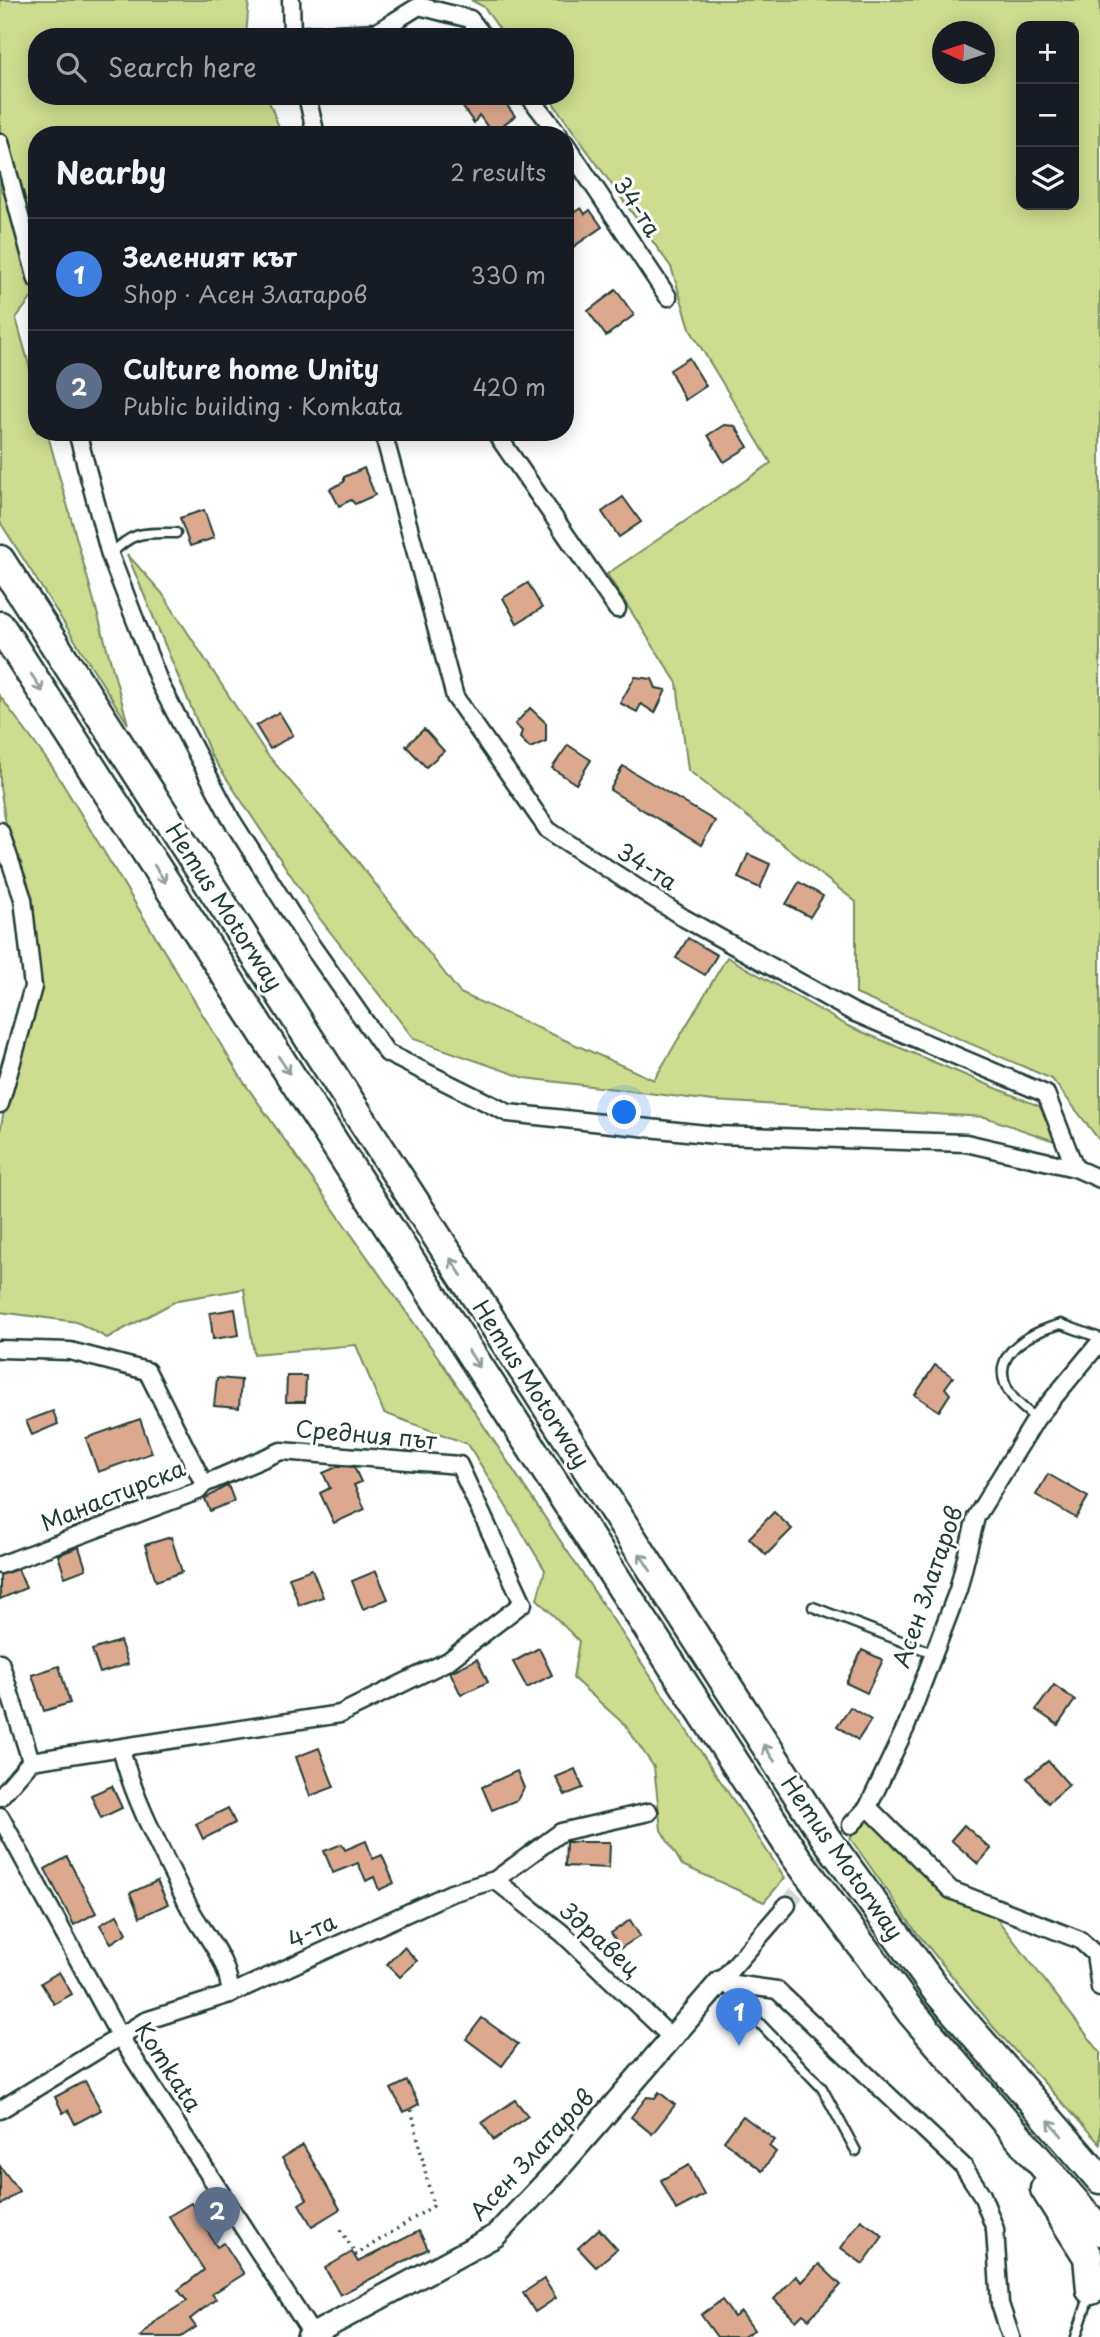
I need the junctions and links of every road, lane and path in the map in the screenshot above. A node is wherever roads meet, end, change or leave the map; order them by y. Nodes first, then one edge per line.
1 (291, 0) edge
2 (292, 28) edge
3 (383, 28) edge
4 (478, 28) edge
5 (309, 105) edge
6 (537, 105) edge
7 (314, 126) edge
8 (552, 126) edge
9 (0, 142) edge
10 (574, 156) edge
11 (28, 246) edge
12 (668, 297) dead end
13 (79, 441) edge
14 (385, 441) edge
15 (501, 441) edge
16 (176, 533) dead end
17 (110, 555) junction
18 (0, 560) edge
19 (617, 609) dead end
20 (0, 626) edge
21 (0, 831) edge
22 (0, 1104) edge
23 (1075, 1168) junction
24 (1100, 1179) edge
25 (1100, 1340) edge
26 (0, 1349) edge
27 (1036, 1419) junction
28 (204, 1484) junction
29 (0, 1565) edge
30 (813, 1607) dead end
31 (934, 1654) junction
32 (0, 1662) edge
33 (121, 1748) junction
34 (31, 1760) junction
35 (0, 1797) edge
36 (868, 1807) junction
37 (649, 1812) dead end
38 (0, 1816) edge
39 (851, 1825) tunnel mouth
40 (495, 1880) junction
41 (787, 1905) tunnel mouth
42 (720, 1982) junction
43 (1100, 1988) edge
44 (230, 1994) junction
45 (120, 2037) junction
46 (672, 2038) junction
47 (986, 2098) junction
48 (411, 2108) dead end
49 (0, 2110) edge
50 (856, 2151) dead end
51 (1100, 2179) edge
52 (341, 2230) dead end
53 (1100, 2231) edge
54 (1096, 2294) edge
55 (312, 2336) edge
56 (1011, 2337) edge
57 (1076, 2337) edge

1 - 2 street
3 - 4 street
5 - 7 street
6 - 8 street
9 - 11 street
10 - 12 street, 34-та
13 - 17 street
14 - 23 street, 34-та
15 - 19 street
16 - 17 lane
17 - 23 street
51 -> 18 highway, Hemus Motorway
20 -> 47 highway, Hemus Motorway
21 - 22 street
23 - 24 street
25 - 27 street, Асен Златаров
25 - 27 lane
26 - 28 street
27 - 31 street, Асен Златаров
28 - 29 street, Манастирска
28 - 33 street, Средния път
30 - 31 lane
31 - 36 street, Асен Златаров
32 - 34 street
33 - 34 street, Средния път
33 - 44 street
34 - 35 street
36 - 39 street, Асен Златаров
36 - 43 street
37 - 40 street, 4-та
38 - 45 street, Komkata
40 - 44 street, 4-та
40 - 46 street, Здравец
41 - 42 street, Асен Златаров
42 - 46 street, Асен Златаров
42 - 50 lane
42 - 56 street
44 - 45 street, 4-та
45 - 49 street, 4-та
45 - 55 street, Komkata
46 - 55 street, Асен Златаров
47 - 53 highway, Hemus Motorway
47 - 54 highway
48 - 52 path
54 - 57 lane

